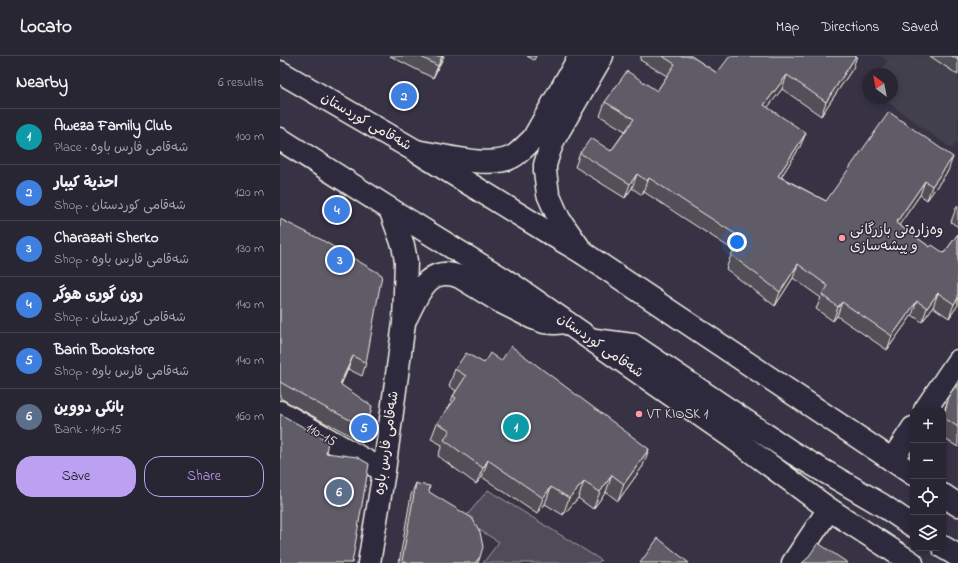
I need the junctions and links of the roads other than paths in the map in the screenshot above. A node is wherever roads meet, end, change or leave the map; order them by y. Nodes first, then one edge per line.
1 (580, 56) edge
2 (602, 56) edge
3 (280, 72) edge
4 (280, 139) edge
5 (416, 151) junction
6 (390, 209) junction
7 (583, 252) junction
8 (566, 322) junction
9 (404, 323) junction
10 (590, 339) junction
11 (958, 361) edge
12 (927, 407) edge
13 (280, 412) edge
14 (910, 433) edge
15 (892, 460) junction
16 (384, 471) junction
17 (910, 472) edge
18 (946, 497) edge
19 (958, 505) edge
20 (829, 509) junction
21 (910, 524) edge
22 (946, 549) edge
23 (958, 556) edge
24 (369, 563) edge
25 (793, 563) edge
26 (912, 563) edge

1 - 5 main road
2 - 7 main road
3 - 5 main road, شەقامی کوردستان
4 - 6 main road, شەقامی کوردستان
5 - 7 main road, شەقامی کوردستان
6 - 8 main road, شەقامی کوردستان
6 - 9 main road, شەقامی فارس باوە
7 - 15 main road, شەقامی کوردستان
8 - 9 main road, شەقامی فارس باوە
8 - 10 main road, شەقامی کوردستان
9 - 16 main road, شەقامی فارس باوە
10 - 20 main road, شەقامی کوردستان
10 - 21 main road
11 - 12 main road
13 - 16 main road, 110-15
14 - 15 main road
15 - 17 main road, شەقامی کوردستان
16 - 24 main road, شەقامی فارس باوە
18 - 19 main road
20 - 25 main road
20 - 26 main road, شەقامی کوردستان
22 - 23 main road

